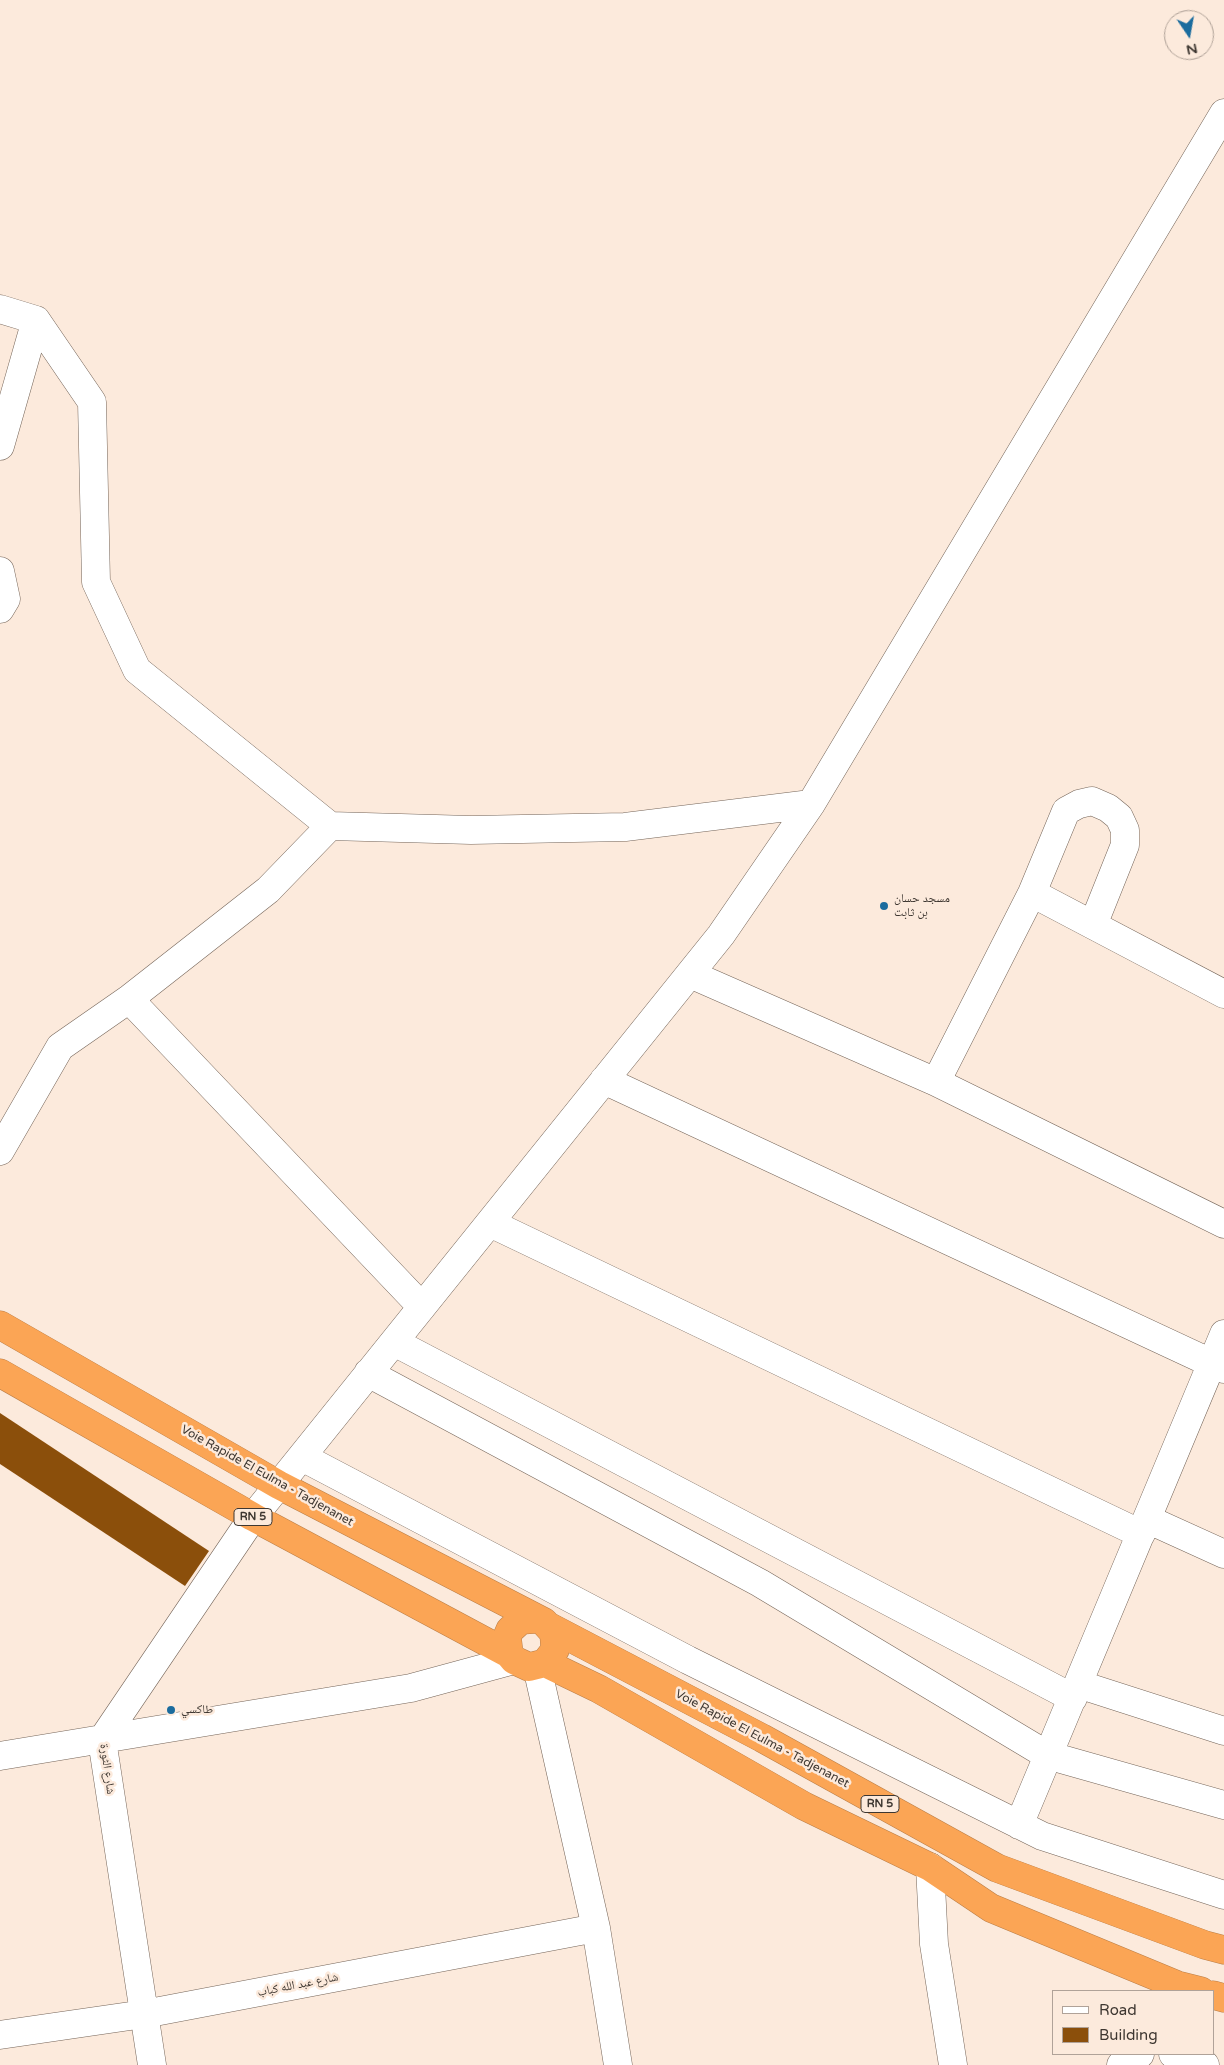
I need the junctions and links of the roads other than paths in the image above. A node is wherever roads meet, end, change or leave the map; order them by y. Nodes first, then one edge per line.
1 (1224, 114) edge
2 (0, 309) edge
3 (36, 320) junction
4 (0, 446) edge
5 (0, 571) edge
6 (0, 609) edge
7 (811, 804) junction
8 (330, 826) junction
9 (1032, 893) junction
10 (1093, 925) junction
11 (690, 974) junction
12 (1224, 994) edge
13 (129, 999) junction
14 (604, 1080) junction
15 (936, 1082) junction
16 (0, 1151) edge
17 (490, 1223) junction
18 (1224, 1224) edge
19 (422, 1307) junction
20 (0, 1325) edge
21 (1224, 1334) edge
22 (394, 1342) junction
23 (1218, 1366) edge
24 (368, 1373) junction
25 (0, 1374) edge
26 (302, 1456) junction
27 (278, 1485) junction
28 (253, 1517) junction
29 (1144, 1526) junction
30 (1224, 1554) edge
31 (544, 1623) junction
32 (526, 1661) junction
33 (1075, 1691) junction
34 (1224, 1731) edge
35 (102, 1740) junction
36 (1047, 1755) junction
37 (0, 1756) edge
38 (1224, 1805) edge
39 (1019, 1825) junction
40 (930, 1866) junction
41 (1224, 1895) edge
42 (596, 1928) junction
43 (1224, 1950) edge
44 (1198, 1990) edge
45 (144, 2014) junction
46 (0, 2036) edge
47 (1138, 2055) edge
48 (1176, 2055) edge
49 (152, 2065) edge
50 (618, 2065) edge
51 (953, 2065) edge
52 (1121, 2065) edge
53 (1205, 2065) edge

1 - 7 street, شارع الثورة
2 - 3 street
3 - 4 street
3 - 8 street
5 - 6 street
7 - 8 street
7 - 11 street, شارع الثورة
8 - 13 street
9 - 10 street
9 - 10 street
9 - 15 street
10 - 12 street
11 - 14 street, شارع الثورة
11 - 15 street
13 - 16 street
13 - 19 street
14 - 17 street, شارع الثورة
14 - 23 street
15 - 18 street
17 - 19 street, شارع الثورة
17 - 29 street
19 - 22 street, شارع الثورة
20 - 27 highway, Voie Rapide El Eulma - Tadjenanet
21 - 23 street
22 - 24 street, شارع الثورة
22 - 33 street
23 - 29 street
24 - 26 street, شارع الثورة
24 - 36 street
25 - 28 highway, RN 5
26 - 27 street, شارع الثورة
26 - 39 street
27 - 28 street, شارع الثورة
27 - 31 highway, Voie Rapide El Eulma - Tadjenanet
28 - 32 highway, RN 5
28 - 35 street, شارع الثورة
29 - 30 street
29 - 33 street
31 - 32 highway
31 - 32 highway
31 - 43 highway, Voie Rapide El Eulma - Tadjenanet / RN 5
32 - 35 street
32 - 40 highway, RN 5
32 - 42 street
33 - 34 street
33 - 36 street
35 - 37 street
35 - 45 street, شارع الثورة
36 - 38 street
36 - 39 street
39 - 41 street
40 - 44 highway, RN 5
40 - 51 street
42 - 45 street, شارع عبد الله كباب
42 - 50 street
45 - 46 street, شارع عبد الله كباب
45 - 49 street, شارع الثورة
47 - 52 street
48 - 53 street

